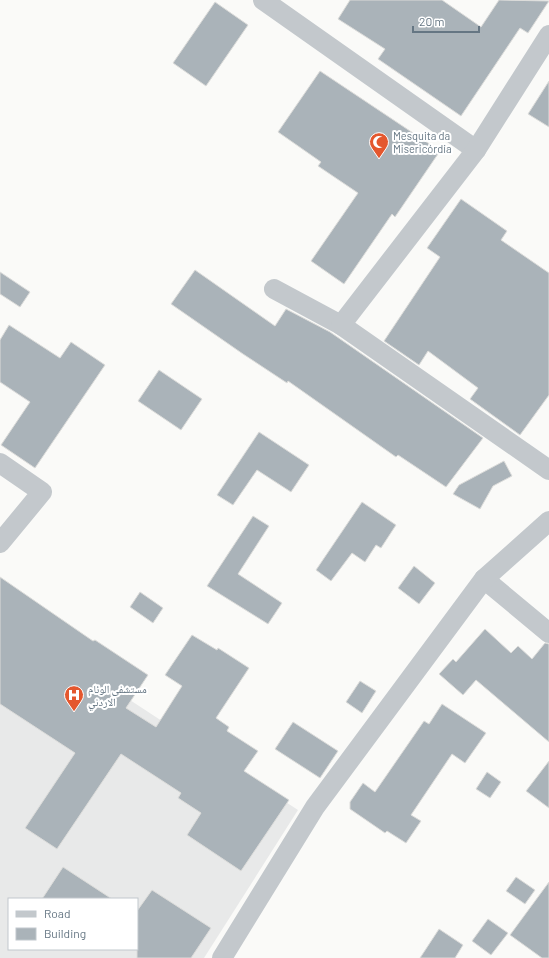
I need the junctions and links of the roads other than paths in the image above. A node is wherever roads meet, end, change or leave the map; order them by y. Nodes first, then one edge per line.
1 (263, 0) edge
2 (549, 35) edge
3 (476, 150) junction
4 (274, 289) dead end
5 (341, 325) junction
6 (0, 463) edge
7 (549, 470) edge
8 (549, 521) edge
9 (0, 543) edge
10 (484, 579) junction
11 (549, 633) edge
12 (222, 958) edge

1 - 3 street
2 - 3 street
3 - 5 street
4 - 5 street
5 - 7 street
6 - 9 street
8 - 10 street
10 - 11 street
10 - 12 street

